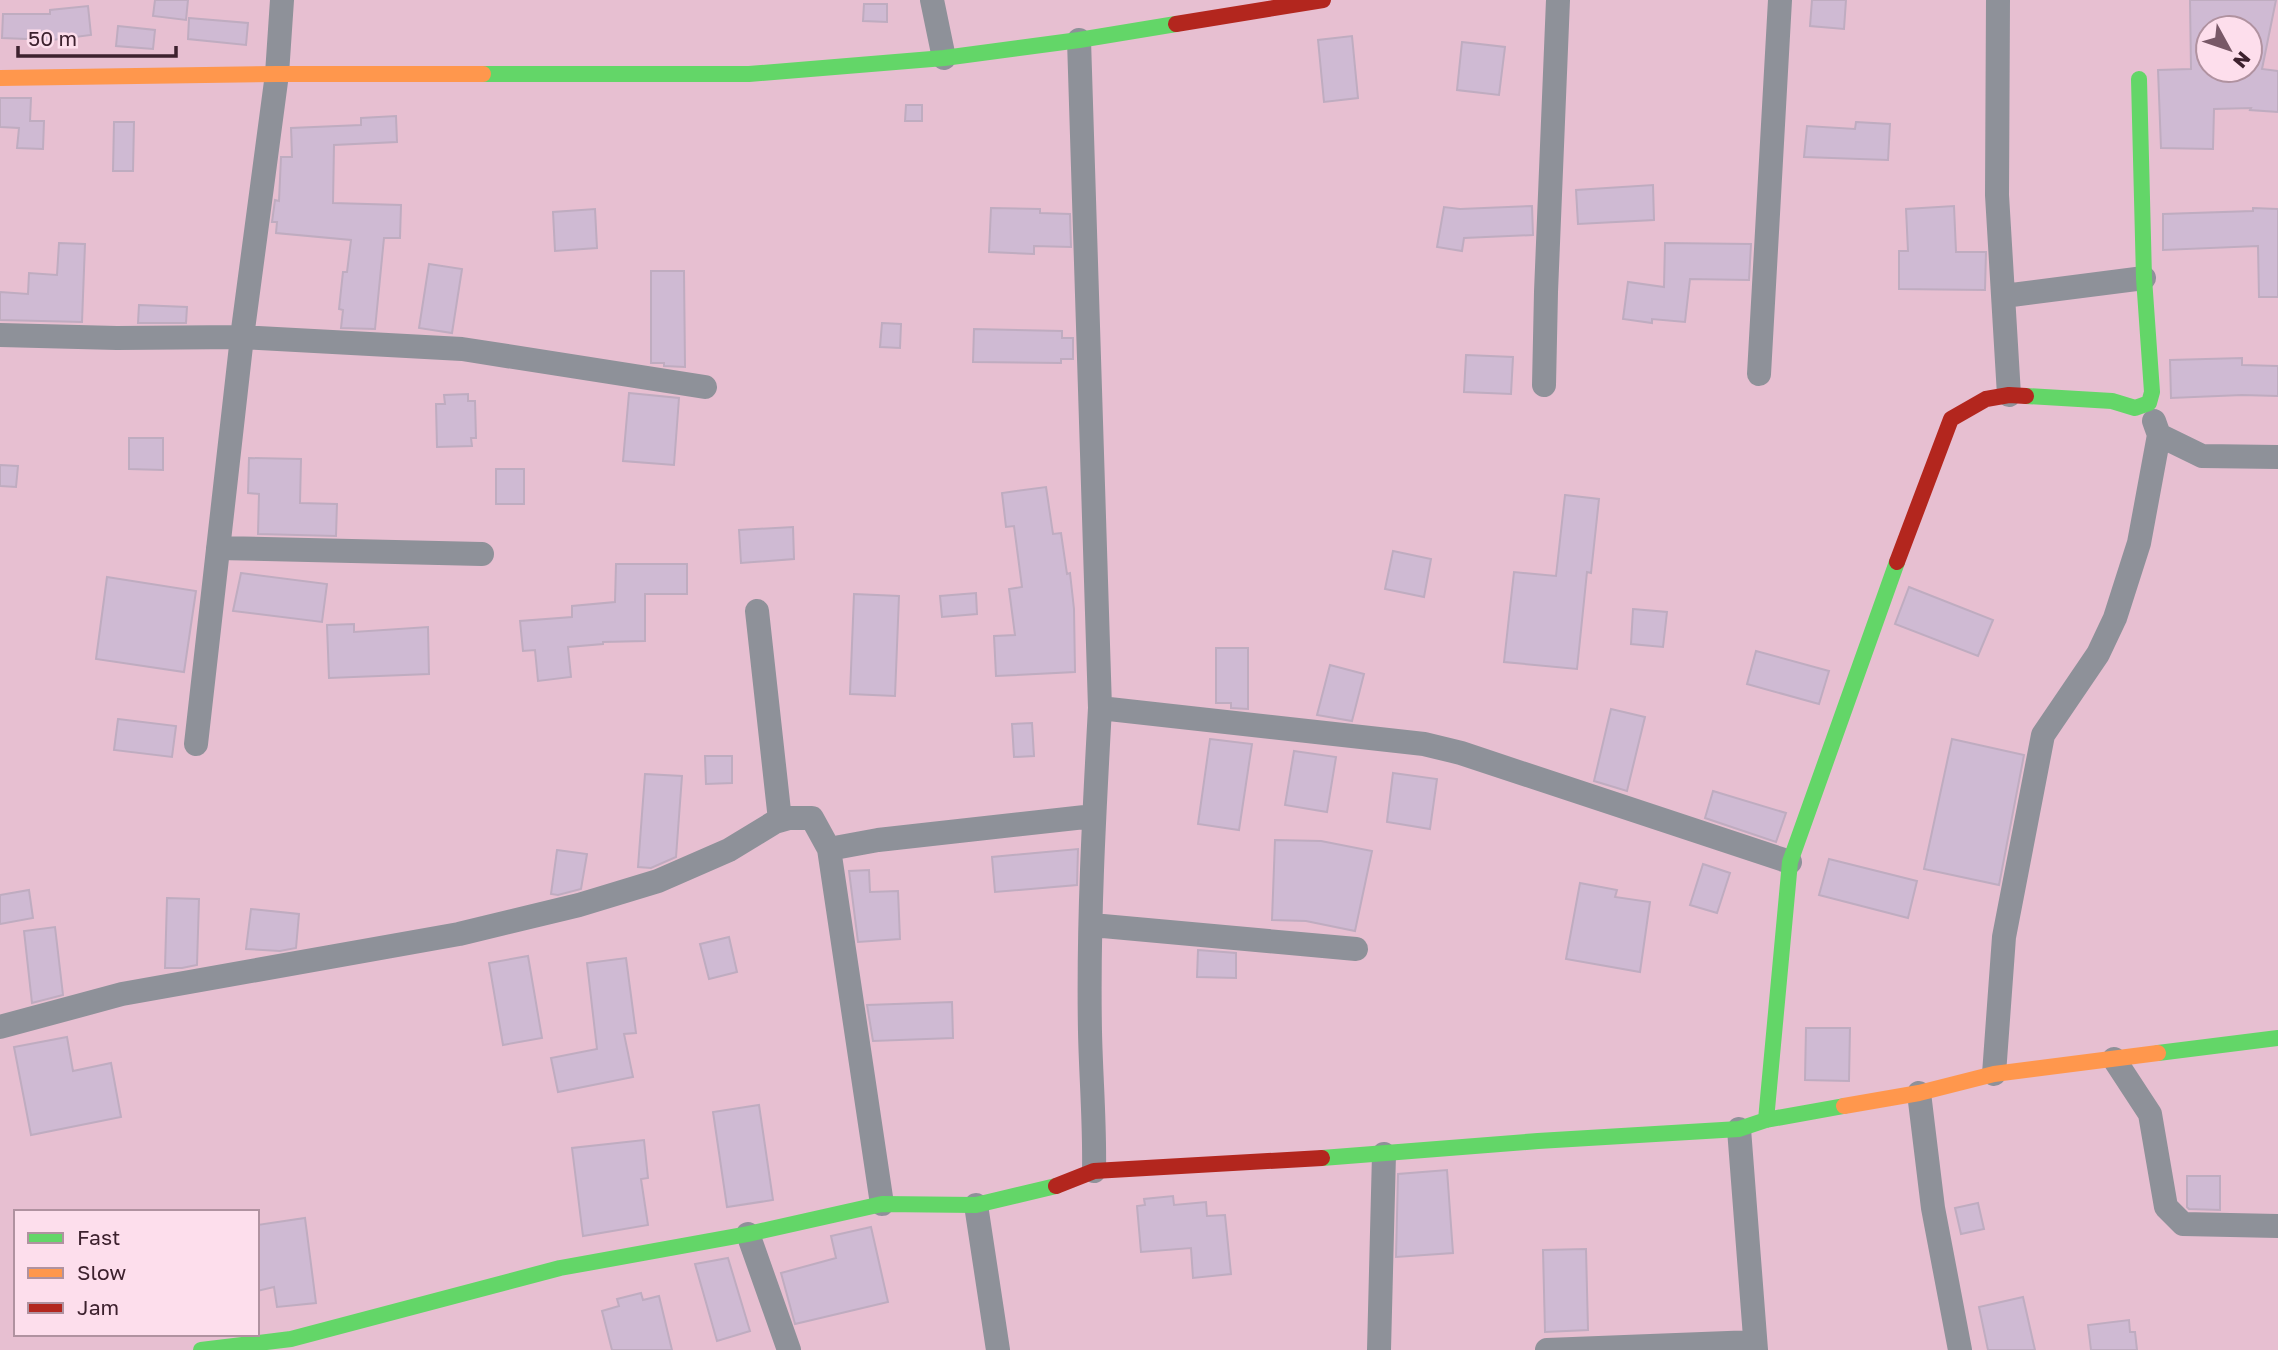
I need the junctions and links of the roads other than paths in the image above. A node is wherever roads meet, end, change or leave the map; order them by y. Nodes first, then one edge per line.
1 (282, 0) edge
2 (932, 0) edge
3 (1323, 0) edge
4 (1558, 0) edge
5 (1780, 0) edge
6 (1998, 0) edge
7 (1079, 40) junction
8 (944, 58) junction
9 (277, 74) junction
10 (0, 78) edge
11 (2139, 79) dead end
12 (2144, 278) junction
13 (2004, 296) junction
14 (0, 335) edge
15 (242, 337) junction
16 (1759, 374) dead end
17 (1544, 385) dead end
18 (705, 387) dead end
19 (2009, 396) junction
20 (2149, 403) junction
21 (2159, 435) junction
22 (2278, 457) edge
23 (218, 548) junction
24 (482, 554) dead end
25 (757, 611) dead end
26 (1100, 708) junction
27 (196, 744) dead end
28 (1094, 817) junction
29 (780, 820) junction
30 (829, 849) junction
31 (1790, 862) junction
32 (1092, 925) junction
33 (1356, 949) dead end
34 (0, 1027) edge
35 (2278, 1038) edge
36 (2114, 1059) junction
37 (1994, 1074) junction
38 (1919, 1093) junction
39 (1766, 1120) junction
40 (1739, 1129) junction
41 (1384, 1154) junction
42 (1094, 1171) junction
43 (882, 1203) junction
44 (976, 1205) junction
45 (2278, 1226) edge
46 (748, 1234) junction
47 (292, 1344) edge
48 (1755, 1346) edge
49 (201, 1350) edge
50 (789, 1350) edge
51 (998, 1350) edge
52 (1379, 1350) edge
53 (1547, 1350) edge
54 (1960, 1350) edge

1 - 9 street
2 - 8 street
3 - 7 street
4 - 17 street
5 - 16 street
6 - 13 street
7 - 8 street
7 - 26 street
8 - 9 street
9 - 10 street
9 - 15 street
11 - 12 street
12 - 13 street
12 - 20 street
13 - 19 street
14 - 15 street
15 - 18 street
15 - 23 street
19 - 20 street
19 - 31 street
20 - 21 street
21 - 22 street
21 - 37 street
23 - 24 street
23 - 27 street
25 - 29 street
26 - 28 street
26 - 31 street
28 - 30 street
28 - 32 street
29 - 30 street
29 - 34 street
30 - 43 street
31 - 39 street
32 - 33 street
32 - 42 street
35 - 36 street
36 - 37 street
36 - 45 street
37 - 38 street
38 - 39 street
38 - 54 street
39 - 40 street
40 - 41 street
40 - 48 street
41 - 42 street
41 - 52 street
42 - 44 street
43 - 44 street
43 - 46 street
44 - 51 street
46 - 47 street
46 - 50 street
47 - 49 street
48 - 53 street

